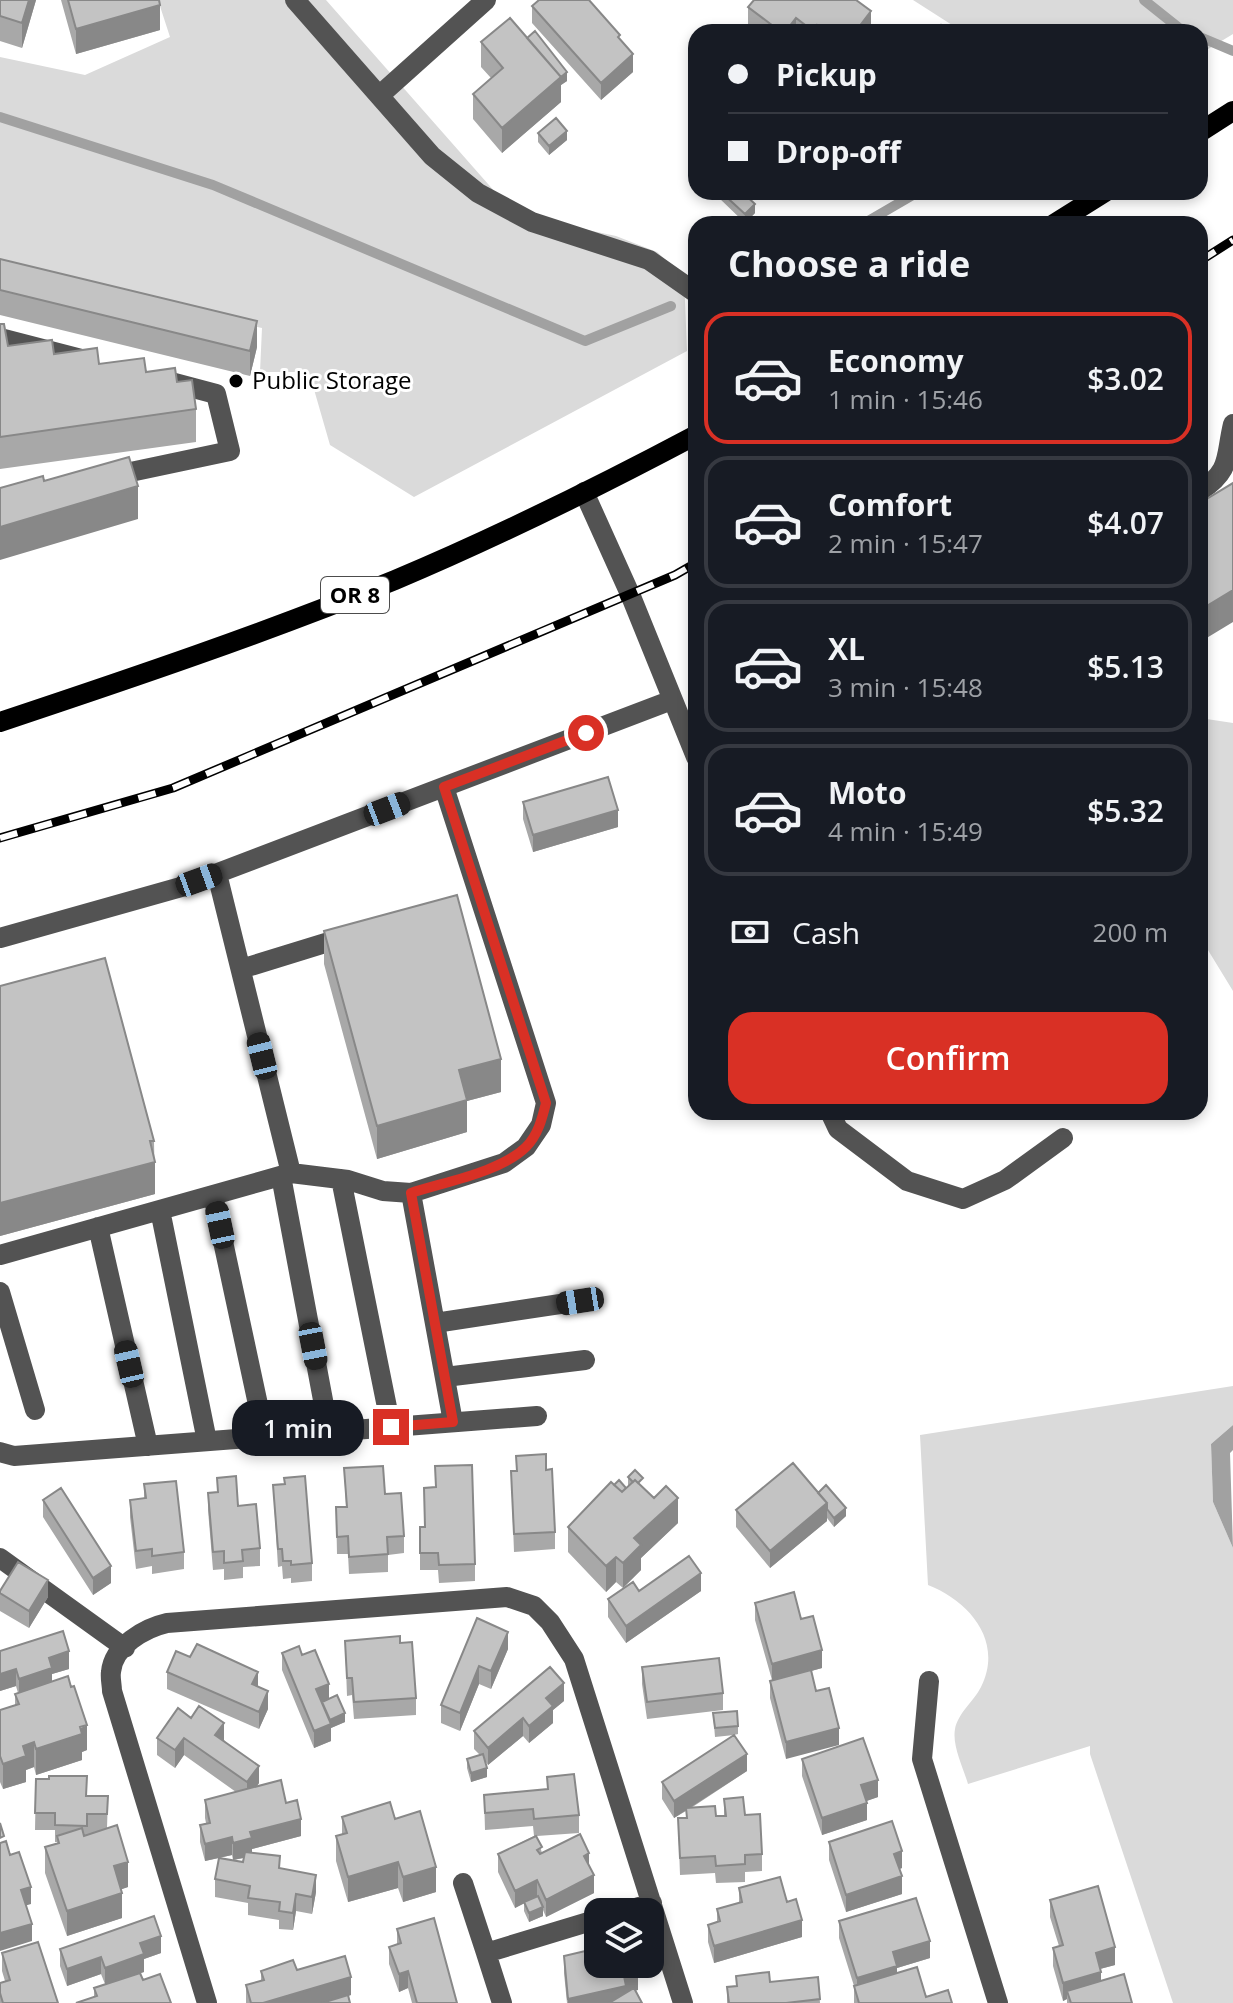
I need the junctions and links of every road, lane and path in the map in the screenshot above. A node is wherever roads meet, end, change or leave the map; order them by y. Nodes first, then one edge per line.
1 (295, 0) edge
2 (486, 0) edge
3 (380, 95) junction
4 (1233, 111) edge
5 (1208, 127) edge
6 (1092, 200) edge
7 (1067, 216) edge
8 (688, 287) edge
9 (0, 338) edge
10 (109, 366) edge
11 (155, 378) edge
12 (1233, 424) edge
13 (688, 439) edge
14 (92, 480) edge
15 (1208, 486) edge
16 (584, 492) junction
17 (672, 700) junction
18 (688, 717) edge
19 (0, 722) edge
20 (444, 787) junction
21 (217, 874) junction
22 (360, 932) edge
23 (0, 938) edge
24 (241, 969) junction
25 (834, 1120) edge
26 (1063, 1138) dead end
27 (286, 1174) junction
28 (341, 1179) junction
29 (411, 1193) junction
30 (213, 1195) junction
31 (160, 1210) junction
32 (98, 1227) junction
33 (0, 1255) edge
34 (0, 1292) edge
35 (580, 1301) dead end
36 (435, 1323) junction
37 (585, 1360) dead end
38 (445, 1377) junction
39 (35, 1410) dead end
40 (537, 1416) dead end
41 (453, 1422) junction
42 (391, 1427) junction
43 (329, 1432) junction
44 (265, 1437) junction
45 (207, 1441) junction
46 (148, 1446) junction
47 (0, 1452) edge
48 (0, 1558) edge
49 (125, 1648) junction
50 (929, 1681) dead end
51 (463, 1883) dead end
52 (650, 1898) edge
53 (584, 1923) edge
54 (664, 1942) edge
55 (486, 1953) junction
56 (207, 2003) edge
57 (502, 2003) edge
58 (683, 2003) edge
59 (998, 2003) edge

1 - 3 street
2 - 3 street
3 - 8 street
4 - 5 main road
6 - 7 main road
9 - 10 street
11 - 14 street
12 - 15 street
13 - 16 main road, OR 8
16 - 17 street
16 - 19 main road, OR 8
17 - 18 street
17 - 20 street
20 - 21 street
20 - 29 street
21 - 23 street
21 - 24 street
22 - 24 street
24 - 27 street
25 - 26 street
27 - 28 street
27 - 30 street
27 - 43 street
28 - 29 street
28 - 42 street
29 - 36 street
30 - 31 street
30 - 44 street
31 - 32 street
31 - 45 street
32 - 33 street
32 - 46 street
34 - 39 street
35 - 36 street
36 - 38 street
37 - 38 street
38 - 41 street
40 - 41 street
41 - 42 street
42 - 43 street
43 - 44 street
44 - 45 street
45 - 46 street
46 - 47 street
48 - 49 street
49 - 52 street
49 - 56 street
50 - 59 street
51 - 55 street
53 - 55 street
54 - 58 street
55 - 57 street

